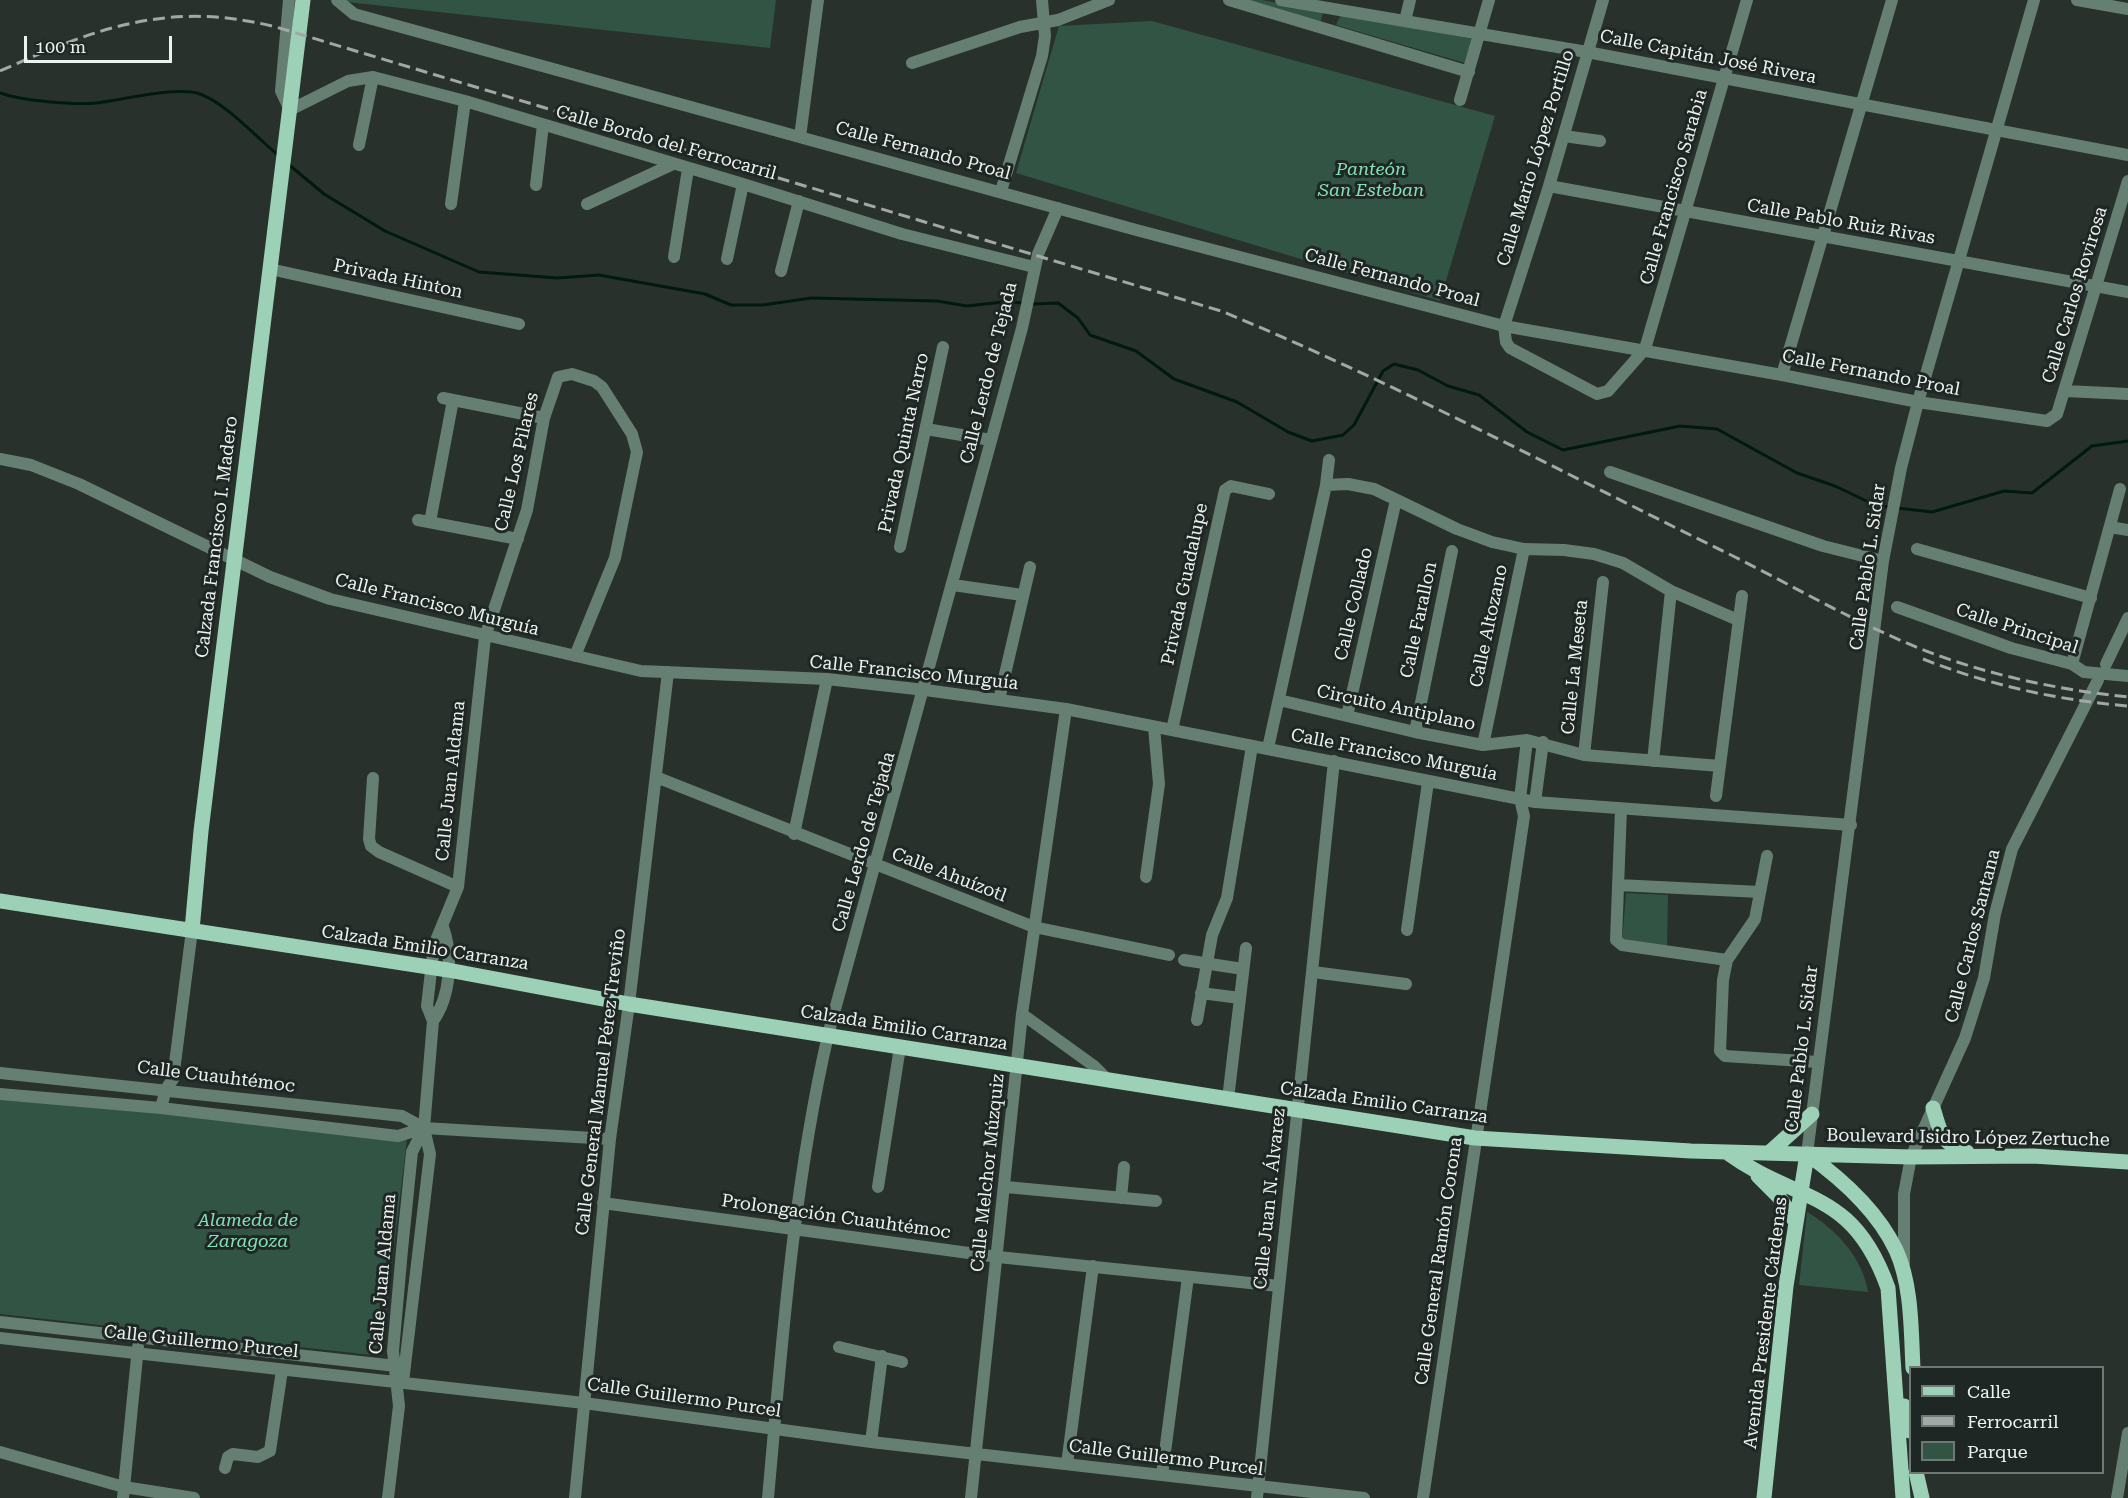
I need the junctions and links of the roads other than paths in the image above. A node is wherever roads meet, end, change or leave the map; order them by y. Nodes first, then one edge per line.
1 (289, 0) edge
2 (303, 0) edge
3 (337, 0) edge
4 (818, 0) edge
5 (1042, 0) edge
6 (1109, 0) edge
7 (1229, 0) edge
8 (1281, 0) edge
9 (1410, 0) edge
10 (1489, 0) edge
11 (1603, 0) edge
12 (1748, 0) edge
13 (1892, 0) edge
14 (2034, 0) edge
15 (2077, 0) edge
16 (1332, 5) edge
17 (2128, 9) edge
18 (1405, 21) junction
19 (1045, 22) junction
20 (1327, 28) junction
21 (1479, 36) junction
22 (1587, 52) junction
23 (912, 63) dead end
24 (1469, 72) junction
25 (373, 77) junction
26 (1723, 79) junction
27 (1460, 100) dead end
28 (465, 101) junction
29 (1862, 103) junction
30 (290, 110) junction
31 (543, 125) junction
32 (1998, 130) junction
33 (1564, 136) junction
34 (801, 137) junction
35 (1600, 141) dead end
36 (359, 145) dead end
37 (2128, 155) edge
38 (673, 164) junction
39 (688, 168) junction
40 (2128, 181) edge
41 (743, 184) junction
42 (536, 185) dead end
43 (1549, 186) junction
44 (1001, 191) junction
45 (799, 201) junction
46 (451, 204) dead end
47 (587, 204) dead end
48 (1058, 208) junction
49 (1686, 212) junction
50 (1822, 238) junction
51 (674, 257) dead end
52 (727, 260) dead end
53 (1959, 261) junction
54 (1034, 267) junction
55 (270, 269) junction
56 (781, 271) dead end
57 (2097, 287) junction
58 (2128, 292) edge
59 (519, 324) dead end
60 (1504, 326) junction
61 (943, 347) dead end
62 (1645, 350) junction
63 (1782, 375) junction
64 (2065, 391) junction
65 (2128, 394) edge
66 (1918, 402) junction
67 (544, 418) junction
68 (2055, 418) joint
69 (926, 429) junction
70 (991, 440) junction
71 (0, 459) edge
72 (1329, 460) dead end
73 (1610, 472) dead end
74 (1326, 485) junction
75 (2120, 489) dead end
76 (1269, 494) dead end
77 (1395, 500) junction
78 (2110, 527) junction
79 (2128, 530) edge
80 (518, 539) junction
81 (900, 547) dead end
82 (1524, 549) junction
83 (1917, 549) dead end
84 (1452, 551) dead end
85 (233, 560) junction
86 (1883, 561) junction
87 (1030, 567) dead end
88 (1603, 582) dead end
89 (953, 585) junction
90 (1671, 591) junction
91 (1022, 596) junction
92 (1742, 596) dead end
93 (2091, 598) junction
94 (1897, 607) dead end
95 (2128, 618) edge
96 (1738, 620) junction
97 (485, 636) junction
98 (575, 656) junction
99 (2072, 664) junction
100 (2106, 664) dead end
101 (668, 672) junction
102 (2128, 676) edge
103 (827, 679) junction
104 (2098, 681) dead end
105 (925, 690) junction
106 (999, 699) junction
107 (1279, 700) junction
108 (1066, 709) junction
109 (1347, 716) junction
110 (1154, 727) junction
111 (1172, 730) junction
112 (1414, 732) junction
113 (1527, 740) junction
114 (1543, 742) junction
115 (1483, 745) junction
116 (1252, 746) junction
117 (1268, 748) junction
118 (1584, 755) junction
119 (1334, 761) junction
120 (1653, 761) junction
121 (1720, 766) junction
122 (656, 777) junction
123 (373, 778) dead end
124 (1428, 782) junction
125 (1716, 796) dead end
126 (1520, 799) junction
127 (1535, 802) junction
128 (1622, 808) junction
129 (1524, 816) junction
130 (1846, 824) junction
131 (794, 834) junction
132 (1767, 856) dead end
133 (876, 866) junction
134 (1146, 877) dead end
135 (1618, 885) junction
136 (458, 886) junction
137 (1760, 892) junction
138 (0, 901) edge
139 (443, 927) junction
140 (1034, 927) junction
141 (192, 930) junction
142 (1407, 930) dead end
143 (1246, 948) dead end
144 (1169, 956) dead end
145 (1184, 960) dead end
146 (1727, 960) junction
147 (1206, 962) junction
148 (432, 967) junction
149 (1243, 969) junction
150 (448, 970) junction
151 (1313, 972) junction
152 (1406, 984) dead end
153 (1201, 993) junction
154 (1239, 998) junction
155 (629, 1004) junction
156 (1022, 1014) junction
157 (1197, 1020) dead end
158 (433, 1021) junction
159 (828, 1035) junction
160 (900, 1047) junction
161 (1818, 1062) junction
162 (1017, 1065) junction
163 (0, 1072) edge
164 (1107, 1079) junction
165 (173, 1086) junction
166 (0, 1094) edge
167 (1228, 1100) junction
168 (161, 1108) junction
169 (1933, 1108) junction
170 (179, 1110) junction
171 (1299, 1111) junction
172 (1812, 1114) junction
173 (424, 1128) junction
174 (1475, 1138) junction
175 (610, 1140) junction
176 (1771, 1151) junction
177 (1726, 1152) junction
178 (1807, 1154) junction
179 (1978, 1156) junction
180 (1911, 1157) junction
181 (2128, 1162) edge
182 (1124, 1167) dead end
183 (1748, 1168) junction
184 (1006, 1186) junction
185 (878, 1187) dead end
186 (1802, 1191) junction
187 (1121, 1198) junction
188 (1156, 1201) dead end
189 (603, 1203) junction
190 (1795, 1221) junction
191 (792, 1229) junction
192 (998, 1257) junction
193 (1093, 1266) junction
194 (1188, 1277) junction
195 (1904, 1280) junction
196 (1279, 1286) junction
197 (0, 1322) edge
198 (83, 1331) junction
199 (0, 1338) edge
200 (139, 1338) junction
201 (81, 1347) junction
202 (839, 1347) dead end
203 (138, 1354) junction
204 (882, 1356) junction
205 (902, 1362) dead end
206 (1893, 1363) junction
207 (399, 1366) junction
208 (1913, 1366) edge
209 (282, 1370) junction
210 (399, 1381) junction
211 (584, 1403) junction
212 (1909, 1423) edge
213 (774, 1428) junction
214 (2128, 1432) edge
215 (2128, 1438) edge
216 (871, 1442) junction
217 (0, 1452) edge
218 (976, 1454) junction
219 (1906, 1459) edge
220 (1067, 1464) junction
221 (225, 1468) dead end
222 (1916, 1474) edge
223 (1922, 1474) edge
224 (1162, 1475) junction
225 (123, 1492) edge
226 (1257, 1492) edge
227 (194, 1498) edge
228 (388, 1498) edge
229 (575, 1498) edge
230 (768, 1498) edge
231 (971, 1498) edge
232 (1364, 1498) edge
233 (1423, 1498) edge
234 (1764, 1498) edge
235 (1904, 1498) edge
236 (1923, 1498) edge
237 (2117, 1498) edge

1 - 30 street
2 - 30 main road, Calzada Francisco I. Madero
3 - 34 street, Calle Fernando Proal
4 - 34 street
5 - 19 street
6 - 19 street
7 - 20 street
8 - 16 street, Calle Capitán José Rivera
9 - 18 street
10 - 21 street
11 - 22 street, Calle Mario López Portillo
12 - 26 street, Calle Francisco Sarabia
13 - 29 street
14 - 32 street, Calle Pablo L. Sidar
15 - 17 street
16 - 18 street, Calle Capitán José Rivera
16 - 20 street
18 - 21 street, Calle Capitán José Rivera
19 - 23 street
19 - 44 street
20 - 24 street
21 - 22 street, Calle Capitán José Rivera
21 - 24 street
22 - 26 street, Calle Capitán José Rivera
22 - 33 street, Calle Mario López Portillo
24 - 27 street
25 - 28 street, Calle Bordo del Ferrocarril
25 - 30 street, Calle Bordo del Ferrocarril
25 - 36 street
26 - 29 street, Calle Capitán José Rivera
26 - 49 street, Calle Francisco Sarabia
28 - 31 street, Calle Bordo del Ferrocarril
28 - 46 street
29 - 32 street, Calle Capitán José Rivera
29 - 50 street
30 - 55 main road, Calzada Francisco I. Madero
31 - 38 street, Calle Bordo del Ferrocarril
31 - 42 street
32 - 37 street, Calle Capitán José Rivera
32 - 53 street, Calle Pablo L. Sidar
33 - 35 street
33 - 43 street, Calle Mario López Portillo
34 - 44 street, Calle Fernando Proal
38 - 39 street, Calle Bordo del Ferrocarril
38 - 47 street
39 - 41 street, Calle Bordo del Ferrocarril
39 - 51 street
40 - 57 street, Calle Carlos Rovirosa
41 - 45 street, Calle Bordo del Ferrocarril
41 - 52 street
43 - 49 street, Calle Pablo Ruiz Rivas
43 - 60 street, Calle Mario López Portillo
44 - 48 street, Calle Fernando Proal
45 - 54 street, Calle Bordo del Ferrocarril
45 - 56 street
48 - 54 street, Calle Lerdo de Tejada
48 - 60 street, Calle Fernando Proal
49 - 50 street, Calle Pablo Ruiz Rivas
49 - 62 street, Calle Francisco Sarabia
50 - 53 street, Calle Pablo Ruiz Rivas
50 - 63 street
53 - 57 street, Calle Pablo Ruiz Rivas
53 - 66 street, Calle Pablo L. Sidar
54 - 70 street, Calle Lerdo de Tejada
55 - 59 street, Privada Hinton
55 - 85 main road, Calzada Francisco I. Madero
57 - 58 street, Calle Pablo Ruiz Rivas
57 - 64 street, Calle Carlos Rovirosa
60 - 62 street, Calle Fernando Proal
60 - 62 street
61 - 69 street, Privada Quinta Narro
62 - 63 street, Calle Fernando Proal
63 - 66 street, Calle Fernando Proal
64 - 65 street
64 - 68 street, Calle Carlos Rovirosa
66 - 68 street, Calle Fernando Proal
66 - 86 street, Calle Pablo L. Sidar
67 - 80 street, Calle Los Pilares
67 - 80 street
67 - 98 street, Calle Los Pilares
69 - 70 street
69 - 81 street, Privada Quinta Narro
70 - 89 street, Calle Lerdo de Tejada
71 - 85 street, Calle Francisco Murguía
72 - 74 street
73 - 86 street
74 - 77 street
74 - 107 street
75 - 78 street
76 - 111 street, Privada Guadalupe
77 - 82 street
77 - 109 street, Calle Collado
78 - 79 street
78 - 93 street
80 - 97 street, Calle Los Pilares
82 - 90 street
82 - 115 street, Calle Altozano
83 - 93 street
84 - 112 street, Calle Farallon
85 - 97 street, Calle Francisco Murguía
85 - 141 main road, Calzada Francisco I. Madero
86 - 130 street, Calle Pablo L. Sidar
87 - 91 street
88 - 118 street, Calle La Meseta
89 - 91 street
89 - 105 street, Calle Lerdo de Tejada
90 - 96 street
90 - 120 street
91 - 106 street
92 - 96 street
93 - 99 street
94 - 99 street, Calle Principal
95 - 100 street
96 - 121 street
97 - 98 street, Calle Francisco Murguía
97 - 136 street, Calle Juan Aldama
98 - 101 street, Calle Francisco Murguía
99 - 102 street, Calle Principal
101 - 103 street, Calle Francisco Murguía
101 - 122 street, Calle General Manuel Pérez Treviño
103 - 105 street, Calle Francisco Murguía
103 - 131 street
104 - 169 street, Calle Carlos Santana
105 - 106 street, Calle Francisco Murguía
105 - 133 street, Calle Lerdo de Tejada
106 - 108 street, Calle Francisco Murguía
107 - 109 street, Circuito Antiplano
107 - 117 street
108 - 110 street, Calle Francisco Murguía
108 - 140 street, Calle Melchor Múzquiz
109 - 112 street, Circuito Antiplano
110 - 111 street, Calle Francisco Murguía
110 - 134 street
111 - 116 street, Calle Francisco Murguía
112 - 115 street, Circuito Antiplano
113 - 114 street, Circuito Antiplano
113 - 115 street, Circuito Antiplano
113 - 126 street
114 - 118 street, Circuito Antiplano
114 - 127 street
116 - 117 street, Calle Francisco Murguía
116 - 147 street
117 - 119 street, Calle Francisco Murguía
118 - 120 street, Circuito Antiplano
119 - 124 street, Calle Francisco Murguía
119 - 151 street, Calle Juan N. Álvarez
120 - 121 street, Circuito Antiplano
121 - 125 street
122 - 131 street, Calle Ahuízotl
122 - 155 street, Calle General Manuel Pérez Treviño
123 - 136 street
124 - 126 street, Calle Francisco Murguía
124 - 142 street
126 - 127 street, Calle Francisco Murguía
126 - 129 street, Calle General Ramón Corona
127 - 128 street, Calle Francisco Murguía
127 - 129 street, Calle General Ramón Corona
128 - 130 street, Calle Francisco Murguía
128 - 135 street
129 - 174 street, Calle General Ramón Corona
130 - 161 street, Calle Pablo L. Sidar
131 - 133 street, Calle Ahuízotl
132 - 137 street
133 - 140 street, Calle Ahuízotl
133 - 159 street, Calle Lerdo de Tejada
135 - 137 street
135 - 146 street
136 - 139 street, Calle Juan Aldama
137 - 146 street
138 - 141 main road, Calzada Emilio Carranza
139 - 148 street, Calle Juan Aldama
139 - 150 street, Calle Juan Aldama
140 - 144 street, Calle Ahuízotl
140 - 156 street, Calle Melchor Múzquiz
141 - 148 main road, Calzada Emilio Carranza
141 - 165 street, Calzada Francisco I. Madero
143 - 149 street
145 - 147 street
146 - 161 street
147 - 149 street
147 - 153 street
148 - 150 main road, Calzada Emilio Carranza
148 - 158 street, Calle Juan Aldama
149 - 154 street
150 - 155 main road, Calzada Emilio Carranza
150 - 158 street, Calle Juan Aldama
151 - 152 street
151 - 171 street, Calle Juan N. Álvarez
153 - 154 street
153 - 157 street
154 - 167 street
155 - 159 main road, Calzada Emilio Carranza
155 - 175 street, Calle General Manuel Pérez Treviño
156 - 162 street, Calle Melchor Múzquiz
156 - 164 street
158 - 173 street, Calle Juan Aldama
159 - 160 main road, Calzada Emilio Carranza
159 - 191 street, Calle Lerdo de Tejada
160 - 162 main road, Calzada Emilio Carranza
160 - 185 street
161 - 172 street, Calle Pablo L. Sidar
162 - 164 main road, Calzada Emilio Carranza
162 - 184 street, Calle Melchor Múzquiz
163 - 165 street, Calle Cuauhtémoc
164 - 167 main road, Calzada Emilio Carranza
165 - 168 street
165 - 170 street
165 - 173 street, Calle Cuauhtémoc
166 - 168 street, Calle Cuauhtémoc
167 - 171 main road, Calzada Emilio Carranza
168 - 170 street, Calle Cuauhtémoc
169 - 179 main road
169 - 180 street, Calle Carlos Santana
170 - 173 street, Calle Cuauhtémoc
171 - 174 main road, Calzada Emilio Carranza
171 - 196 street, Calle Juan N. Álvarez
172 - 176 main road
172 - 178 street, Calle Pablo L. Sidar
173 - 175 street, Calle Cuauhtémoc
173 - 207 street, Calle Juan Aldama
173 - 207 street, Calle Juan Aldama
174 - 177 main road, Calzada Emilio Carranza
174 - 233 street, Calle General Ramón Corona
175 - 189 street, Calle General Manuel Pérez Treviño
176 - 177 main road, Calzada Emilio Carranza
176 - 178 main road, Calzada Emilio Carranza
177 - 183 main road
178 - 180 main road, Boulevard Isidro López Zertuche
178 - 186 main road, Avenida Presidente Cárdenas
178 - 195 main road
179 - 180 main road, Boulevard Isidro López Zertuche
179 - 181 main road, Boulevard Isidro López Zertuche
180 - 195 street, Calle Carlos Santana
182 - 187 street
183 - 186 main road
183 - 190 main road
184 - 187 street
184 - 192 street, Calle Melchor Múzquiz
186 - 190 main road, Avenida Presidente Cárdenas
186 - 206 main road
187 - 188 street
189 - 191 street, Prolongación Cuauhtémoc
189 - 211 street, Calle General Manuel Pérez Treviño
190 - 234 main road, Avenida Presidente Cárdenas
191 - 192 street, Prolongación Cuauhtémoc
191 - 213 street, Calle Lerdo de Tejada
192 - 193 street, Prolongación Cuauhtémoc
192 - 218 street, Calle Melchor Múzquiz
193 - 194 street, Prolongación Cuauhtémoc
193 - 220 street
194 - 196 street, Prolongación Cuauhtémoc
194 - 224 street
195 - 208 main road
196 - 226 street, Calle Juan N. Álvarez
197 - 198 street, Calle Guillermo Purcel
198 - 200 street, Calle Guillermo Purcel
198 - 201 street
199 - 201 street, Calle Guillermo Purcel
200 - 203 street
200 - 207 street, Calle Guillermo Purcel
201 - 203 street, Calle Guillermo Purcel
202 - 204 street
203 - 209 street, Calle Guillermo Purcel
203 - 225 street
204 - 205 street
204 - 216 street
206 - 212 main road
206 - 219 main road
207 - 210 street, Calle Juan Aldama
209 - 210 street, Calle Guillermo Purcel
209 - 221 street
210 - 211 street, Calle Guillermo Purcel
210 - 228 street, Calle Juan Aldama
211 - 213 street, Calle Guillermo Purcel
211 - 229 street, Calle General Manuel Pérez Treviño
213 - 216 street, Calle Guillermo Purcel
213 - 230 street, Calle Lerdo de Tejada
214 - 215 street
215 - 237 street
216 - 218 street, Calle Guillermo Purcel
217 - 225 street
218 - 220 street, Calle Guillermo Purcel
218 - 231 street, Calle Melchor Múzquiz
219 - 235 main road
220 - 224 street, Calle Guillermo Purcel
222 - 236 main road
223 - 236 main road
224 - 226 street, Calle Guillermo Purcel
225 - 227 street
226 - 232 street, Calle Guillermo Purcel

